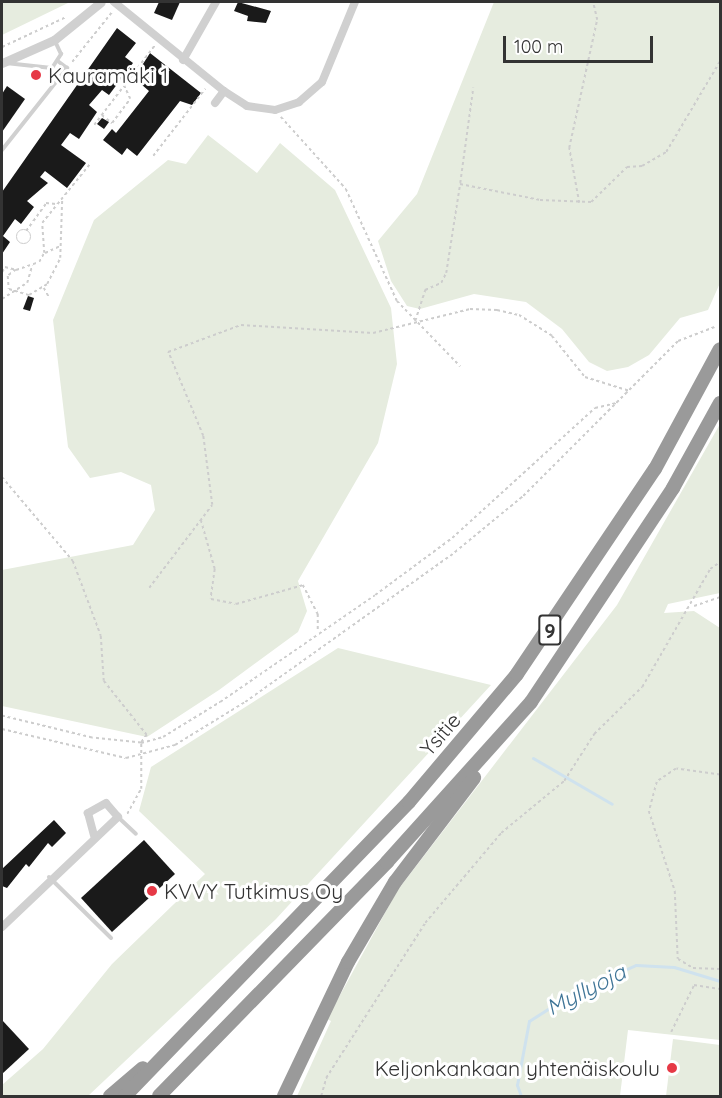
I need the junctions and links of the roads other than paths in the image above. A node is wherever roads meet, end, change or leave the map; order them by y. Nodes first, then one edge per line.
1 (101, 2) edge
2 (216, 2) edge
3 (355, 2) edge
4 (116, 3) edge
5 (54, 40) junction
6 (183, 60) junction
7 (59, 62) junction
8 (2, 63) edge
9 (224, 92) junction
10 (215, 103) dead end
11 (2, 150) edge
12 (720, 348) edge
13 (720, 403) edge
14 (531, 702) junction
15 (118, 817) junction
16 (136, 834) dead end
17 (94, 835) junction
18 (49, 877) junction
19 (2, 927) edge
20 (111, 938) dead end
21 (174, 1046) junction
22 (110, 1096) edge
23 (125, 1096) edge
24 (159, 1096) edge
25 (284, 1096) edge

1 - 5 street
2 - 6 street
3 - 9 street
4 - 6 street
5 - 7 lane
5 - 8 street
6 - 9 street
7 - 8 lane
7 - 11 lane
9 - 10 street
12 - 21 highway, Ysitie / 9
13 - 14 highway, 9
14 - 24 highway, 9
14 - 25 highway
15 - 16 lane
15 - 17 street
15 - 17 street
17 - 18 street
18 - 19 street
18 - 20 lane
21 - 22 highway
21 - 23 highway, Ysitie / 9

